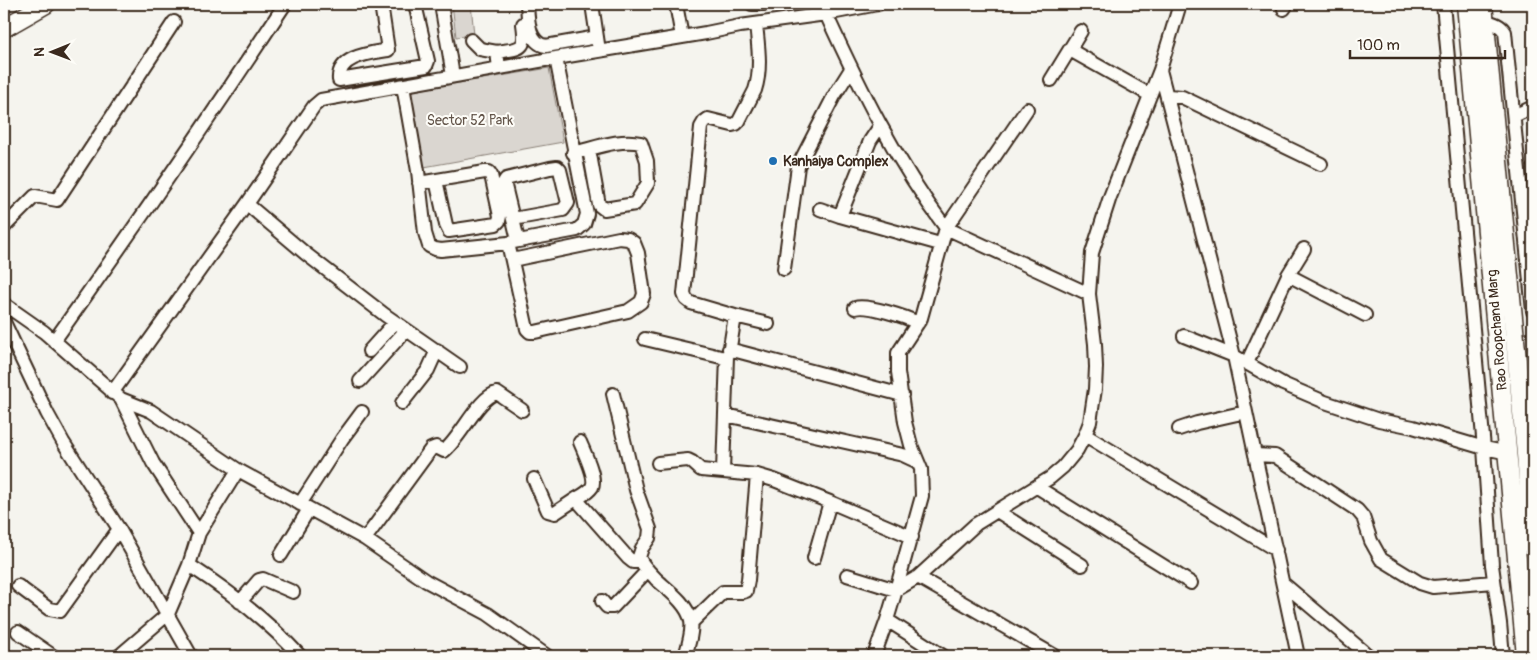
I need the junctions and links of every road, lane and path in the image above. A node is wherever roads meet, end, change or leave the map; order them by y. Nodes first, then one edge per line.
1 (46, 4) edge
2 (285, 4) edge
3 (380, 4) edge
4 (415, 4) edge
5 (441, 4) edge
6 (519, 4) edge
7 (527, 4) edge
8 (592, 4) edge
9 (676, 4) edge
10 (752, 4) edge
11 (764, 4) edge
12 (878, 4) edge
13 (1180, 4) edge
14 (1443, 4) edge
15 (1466, 4) edge
16 (1484, 12) edge
17 (826, 14) junction
18 (174, 22) dead end
19 (756, 24) junction
20 (4, 28) edge
21 (1081, 31) dead end
22 (598, 36) junction
23 (682, 37) junction
24 (471, 40) dead end
25 (388, 50) junction
26 (1070, 50) junction
27 (599, 51) junction
28 (497, 52) junction
29 (556, 58) junction
30 (499, 68) junction
31 (851, 69) junction
32 (1160, 70) junction
33 (392, 72) junction
34 (453, 76) junction
35 (1051, 80) dead end
36 (403, 86) junction
37 (1150, 95) junction
38 (1168, 96) junction
39 (1533, 108) edge
40 (1027, 109) dead end
41 (1514, 116) junction
42 (880, 126) junction
43 (590, 149) junction
44 (573, 153) junction
45 (1321, 164) dead end
46 (436, 180) junction
47 (419, 183) junction
48 (247, 204) junction
49 (820, 209) dead end
50 (840, 216) junction
51 (513, 219) junction
52 (4, 227) edge
53 (946, 228) junction
54 (517, 241) junction
55 (940, 244) junction
56 (1304, 249) dead end
57 (530, 256) junction
58 (512, 260) junction
59 (784, 270) dead end
60 (1288, 275) junction
61 (1088, 294) junction
62 (4, 304) edge
63 (855, 308) dead end
64 (1533, 312) edge
65 (1365, 315) dead end
66 (735, 316) junction
67 (4, 322) edge
68 (395, 322) junction
69 (918, 323) junction
70 (768, 324) dead end
71 (406, 330) junction
72 (1184, 336) dead end
73 (645, 339) dead end
74 (54, 340) junction
75 (437, 350) junction
76 (369, 351) dead end
77 (728, 353) junction
78 (1234, 356) junction
79 (1247, 363) junction
80 (460, 366) dead end
81 (360, 381) dead end
82 (613, 394) dead end
83 (902, 395) junction
84 (117, 396) junction
85 (402, 403) dead end
86 (522, 410) dead end
87 (362, 412) dead end
88 (1246, 412) junction
89 (726, 415) junction
90 (1179, 429) dead end
91 (1086, 435) junction
92 (580, 442) dead end
93 (1484, 448) junction
94 (1509, 453) junction
95 (1255, 455) junction
96 (918, 462) junction
97 (658, 463) dead end
98 (238, 470) junction
99 (723, 471) junction
100 (757, 475) junction
101 (534, 479) dead end
102 (1038, 486) junction
103 (576, 499) junction
104 (830, 502) junction
105 (305, 506) junction
106 (997, 511) junction
107 (118, 529) junction
108 (199, 533) junction
109 (912, 537) junction
110 (366, 539) junction
111 (1533, 546) edge
112 (1276, 550) junction
113 (281, 555) dead end
114 (814, 558) dead end
115 (189, 564) junction
116 (1082, 565) dead end
117 (644, 566) junction
118 (847, 575) dead end
119 (918, 576) junction
120 (1494, 582) junction
121 (1192, 583) dead end
122 (1284, 584) junction
123 (18, 586) dead end
124 (896, 590) junction
125 (293, 592) dead end
126 (602, 601) dead end
127 (240, 602) junction
128 (168, 614) junction
129 (887, 620) junction
130 (692, 622) junction
131 (18, 632) dead end
132 (53, 656) edge
133 (119, 656) edge
134 (191, 656) edge
135 (300, 656) edge
136 (547, 656) edge
137 (685, 656) edge
138 (874, 656) edge
139 (944, 656) edge
140 (1055, 656) edge
141 (1298, 656) edge
142 (1369, 656) edge
143 (1503, 656) edge
144 (1526, 656) edge

1 - 20 main road
2 - 74 street
3 - 25 street
4 - 33 street
5 - 34 street
6 - 28 street
7 - 22 street
8 - 22 street
9 - 23 street
10 - 11 street
12 - 17 street
13 - 32 street
14 - 93 street
15 - 94 main road, Rao Roopchand Marg
16 - 41 street
16 - 111 main road, Rao Roopchand Marg
17 - 19 street
17 - 31 street
18 - 52 street
19 - 23 street
19 - 66 street
21 - 26 street
22 - 27 street
23 - 27 street
24 - 28 street
25 - 33 street
25 - 33 street
26 - 35 street
26 - 37 street
27 - 29 street
28 - 30 street
29 - 30 street
29 - 44 street
30 - 34 street
31 - 42 street
31 - 59 street
32 - 37 street
32 - 38 street
34 - 36 street
36 - 47 street
36 - 48 street
37 - 61 street
38 - 45 street
38 - 78 street
39 - 41 street
40 - 53 street
41 - 64 street
42 - 50 street
42 - 53 street
43 - 43 street
43 - 44 street
44 - 54 street
46 - 46 street
46 - 47 street
47 - 54 street
48 - 68 street
48 - 84 street
49 - 50 street
50 - 55 street
51 - 51 street
51 - 54 street
53 - 55 street
53 - 61 street
54 - 57 street
54 - 58 street
55 - 69 street
56 - 60 street
57 - 58 street
57 - 58 street
60 - 65 street
60 - 79 street
61 - 91 street
62 - 74 street
63 - 69 street
66 - 70 street
66 - 77 street
67 - 107 street
68 - 71 street
68 - 76 street
69 - 83 street
71 - 75 street
71 - 81 street
72 - 78 street
73 - 77 street
74 - 84 street
75 - 80 street
75 - 85 street
77 - 83 street
77 - 89 street
78 - 79 street
78 - 88 street
79 - 93 street
82 - 117 street
83 - 96 street
84 - 98 street
84 - 108 street
86 - 110 street
87 - 105 street
88 - 90 street
88 - 95 street
89 - 96 street
89 - 99 street
91 - 102 street
91 - 112 street
92 - 103 street
93 - 94 street
93 - 120 street
94 - 144 main road, Rao Roopchand Marg
95 - 112 street
95 - 120 street
96 - 109 street
97 - 99 street
98 - 105 street
98 - 108 street
99 - 100 street
100 - 104 street
100 - 130 street
101 - 103 street
102 - 106 street
102 - 121 street
103 - 117 street
104 - 109 street
104 - 114 street
105 - 110 street
105 - 113 street
106 - 116 street
106 - 119 street
107 - 123 street
107 - 128 street
108 - 115 street
109 - 124 street
110 - 136 street
112 - 122 street
115 - 127 street
115 - 128 street
117 - 126 street
117 - 130 street
118 - 124 street
119 - 124 street
119 - 140 street
120 - 143 street
122 - 141 street
122 - 142 street
124 - 129 street
125 - 127 street
127 - 135 street
128 - 133 street
128 - 134 street
129 - 138 street
129 - 139 street
130 - 137 street
131 - 132 street

